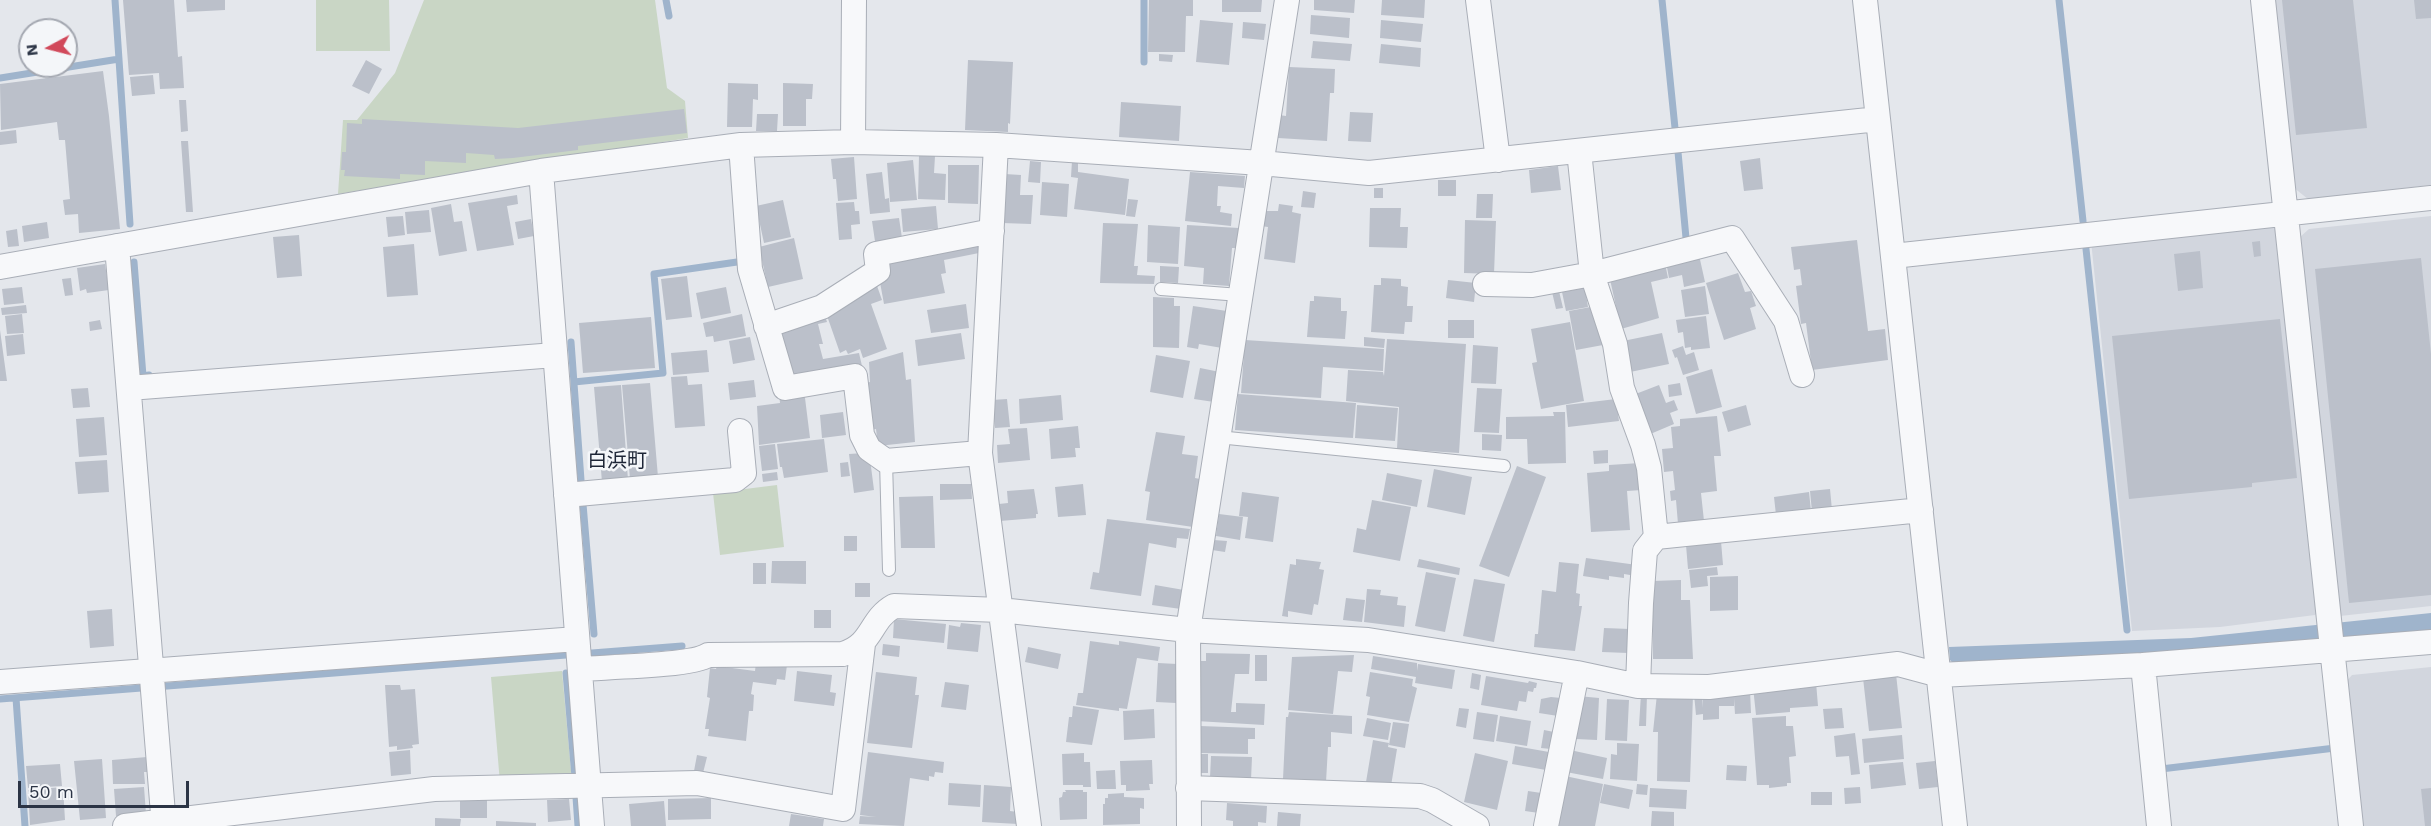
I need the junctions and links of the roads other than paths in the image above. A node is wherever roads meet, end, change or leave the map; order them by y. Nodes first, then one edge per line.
1 (854, 0) edge
2 (1287, 0) edge
3 (1478, 0) edge
4 (1865, 0) edge
5 (2263, 0) edge
6 (1878, 119) junction
7 (853, 142) junction
8 (741, 145) junction
9 (996, 146) junction
10 (1579, 151) junction
11 (1498, 160) junction
12 (1261, 163) junction
13 (541, 171) junction
14 (2431, 198) edge
15 (2285, 214) junction
16 (992, 231) junction
17 (117, 246) junction
18 (1893, 256) junction
19 (0, 267) edge
20 (1592, 274) junction
21 (1485, 284) dead end
22 (1161, 289) dead end
23 (1240, 295) junction
24 (766, 326) junction
25 (555, 355) junction
26 (1802, 375) dead end
27 (129, 388) junction
28 (740, 431) dead end
29 (1218, 437) junction
30 (980, 453) junction
31 (886, 461) junction
32 (1504, 466) dead end
33 (566, 495) junction
34 (1921, 510) junction
35 (1656, 537) junction
36 (890, 570) dead end
37 (1000, 610) junction
38 (1188, 630) junction
39 (2431, 642) edge
40 (863, 644) junction
41 (2331, 650) junction
42 (579, 654) junction
43 (2143, 665) junction
44 (1577, 673) junction
45 (1939, 675) junction
46 (153, 681) junction
47 (0, 682) edge
48 (1638, 686) junction
49 (589, 787) junction
50 (1188, 788) junction
51 (164, 824) edge
52 (125, 826) edge
53 (592, 826) edge
54 (1029, 826) edge
55 (1190, 826) edge
56 (1477, 826) edge
57 (1546, 826) edge
58 (1955, 826) edge
59 (2159, 826) edge
60 (2350, 826) edge

1 - 7 street
2 - 12 street
3 - 11 street
4 - 6 street
5 - 15 street
6 - 10 street
6 - 18 street
7 - 8 street
7 - 9 street
8 - 13 street
8 - 24 street
9 - 12 street
9 - 16 street
10 - 11 street
10 - 20 street
11 - 12 street
12 - 23 street
13 - 17 street
13 - 25 street
14 - 15 street
15 - 18 street
15 - 41 street
16 - 24 street
16 - 30 street
17 - 19 street
17 - 27 street
18 - 34 street
20 - 21 street
20 - 26 street
20 - 35 street
22 - 23 lane
23 - 29 street
24 - 31 street
25 - 27 street
25 - 33 street
27 - 46 street
28 - 33 street
29 - 32 lane
29 - 38 street
30 - 31 street
30 - 37 street
31 - 36 lane
33 - 42 street
34 - 35 street
34 - 45 street
35 - 48 street
37 - 38 street
37 - 40 street
37 - 54 street
38 - 44 street
38 - 50 street
39 - 41 street
40 - 42 street
40 - 49 street
41 - 43 street
41 - 60 street
42 - 46 street
42 - 49 street
43 - 45 street
43 - 59 street
44 - 48 street
44 - 57 street
45 - 48 street
45 - 58 street
46 - 47 street
46 - 51 street
49 - 51 street
49 - 53 street
50 - 55 street
50 - 56 street
51 - 52 street

